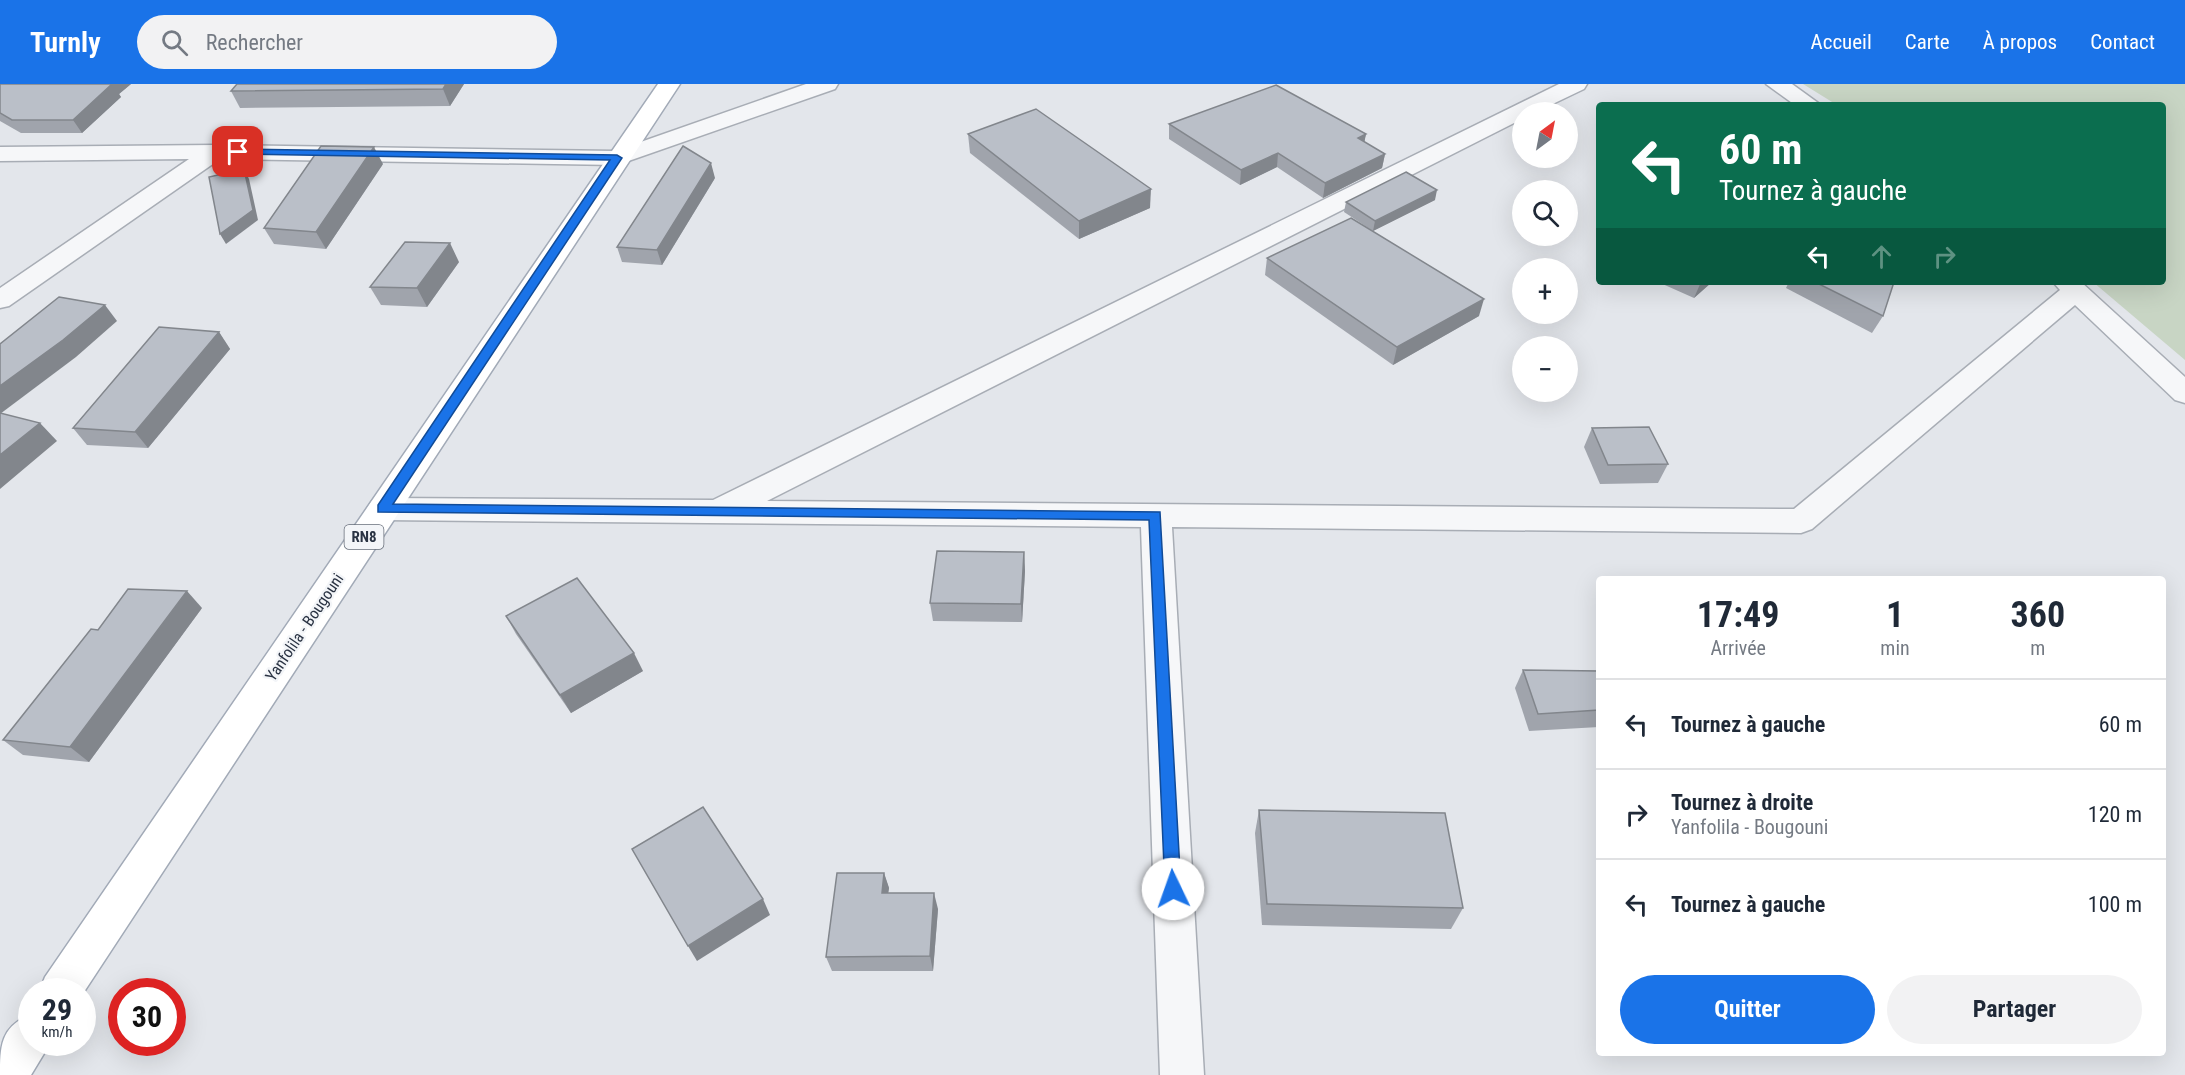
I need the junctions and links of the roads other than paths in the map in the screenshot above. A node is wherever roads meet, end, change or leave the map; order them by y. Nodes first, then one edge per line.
1 (669, 84) edge
2 (827, 84) edge
3 (1576, 84) edge
4 (1777, 84) edge
5 (1805, 102) edge
6 (215, 152) junction
7 (0, 153) edge
8 (617, 158) junction
9 (2070, 286) edge
10 (0, 300) edge
11 (2185, 393) edge
12 (383, 509) junction
13 (716, 512) junction
14 (1156, 516) junction
15 (69, 978) edge
16 (1182, 1075) edge

1 - 8 main road, Yanfolila - Bougouni / RN8
2 - 8 street
3 - 13 street
4 - 5 street
6 - 7 street
6 - 8 street
6 - 10 street
8 - 12 main road, Yanfolila - Bougouni / RN8
9 - 11 street
9 - 14 street
12 - 13 street
12 - 15 main road, Yanfolila - Bougouni / RN8
13 - 14 street
14 - 16 street

